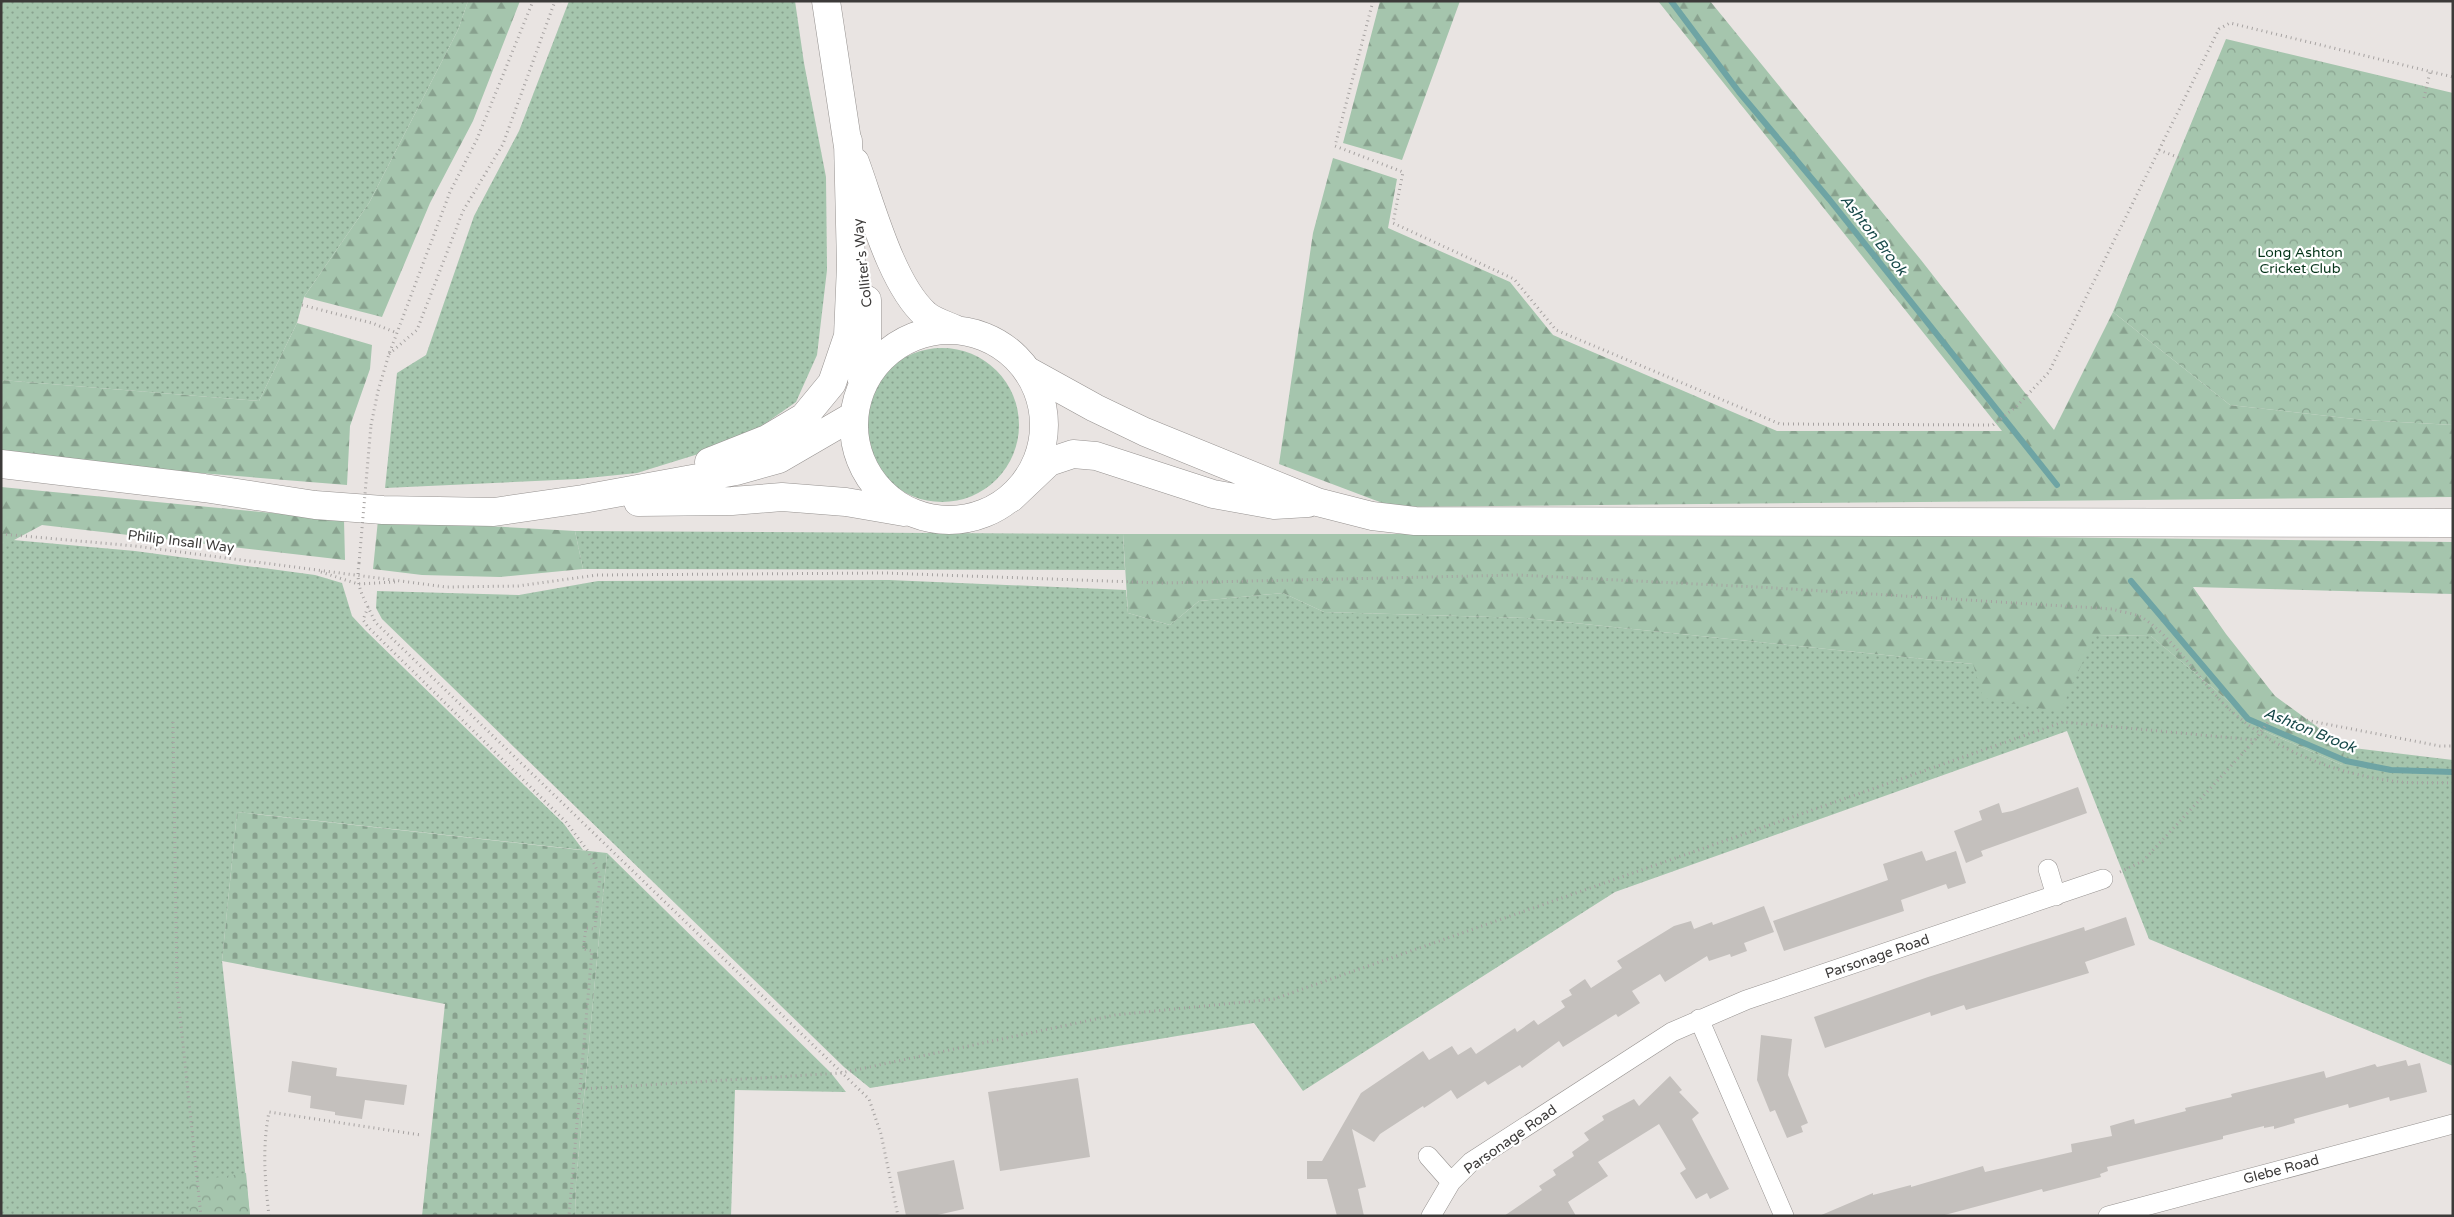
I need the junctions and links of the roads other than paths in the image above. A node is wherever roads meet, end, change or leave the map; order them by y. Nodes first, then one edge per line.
1 (826, 1) edge
2 (848, 141) junction
3 (956, 329) junction
4 (1028, 371) junction
5 (861, 385) junction
6 (853, 416) junction
7 (1, 464) edge
8 (1011, 498) junction
9 (583, 499) junction
10 (1317, 502) junction
11 (910, 513) junction
12 (2453, 523) edge
13 (2048, 869) dead end
14 (2103, 879) road end
15 (2056, 896) junction
16 (1698, 1019) junction
17 (2453, 1124) edge
18 (1428, 1156) dead end
19 (1451, 1182) junction
20 (1431, 1216) edge
21 (1784, 1216) edge
22 (2108, 1216) edge

1 - 2 main road, Colliter's Way
2 - 3 main road, Colliter's Way
2 - 5 main road, Colliter's Way
2 - 9 main road
3 - 4 main road
3 - 5 main road
4 - 8 main road
4 - 10 main road
5 - 6 main road, Colliter's Way
6 - 9 main road
6 - 11 main road, Colliter's Way
7 - 9 main road
8 - 10 main road
8 - 11 main road
9 - 11 main road
10 - 12 main road
13 - 15 street
14 - 15 street, Parsonage Road
15 - 16 street, Parsonage Road
16 - 19 street, Parsonage Road
16 - 21 street
17 - 22 street, Glebe Road
18 - 19 street, Parsonage Road
19 - 20 street, Parsonage Road

